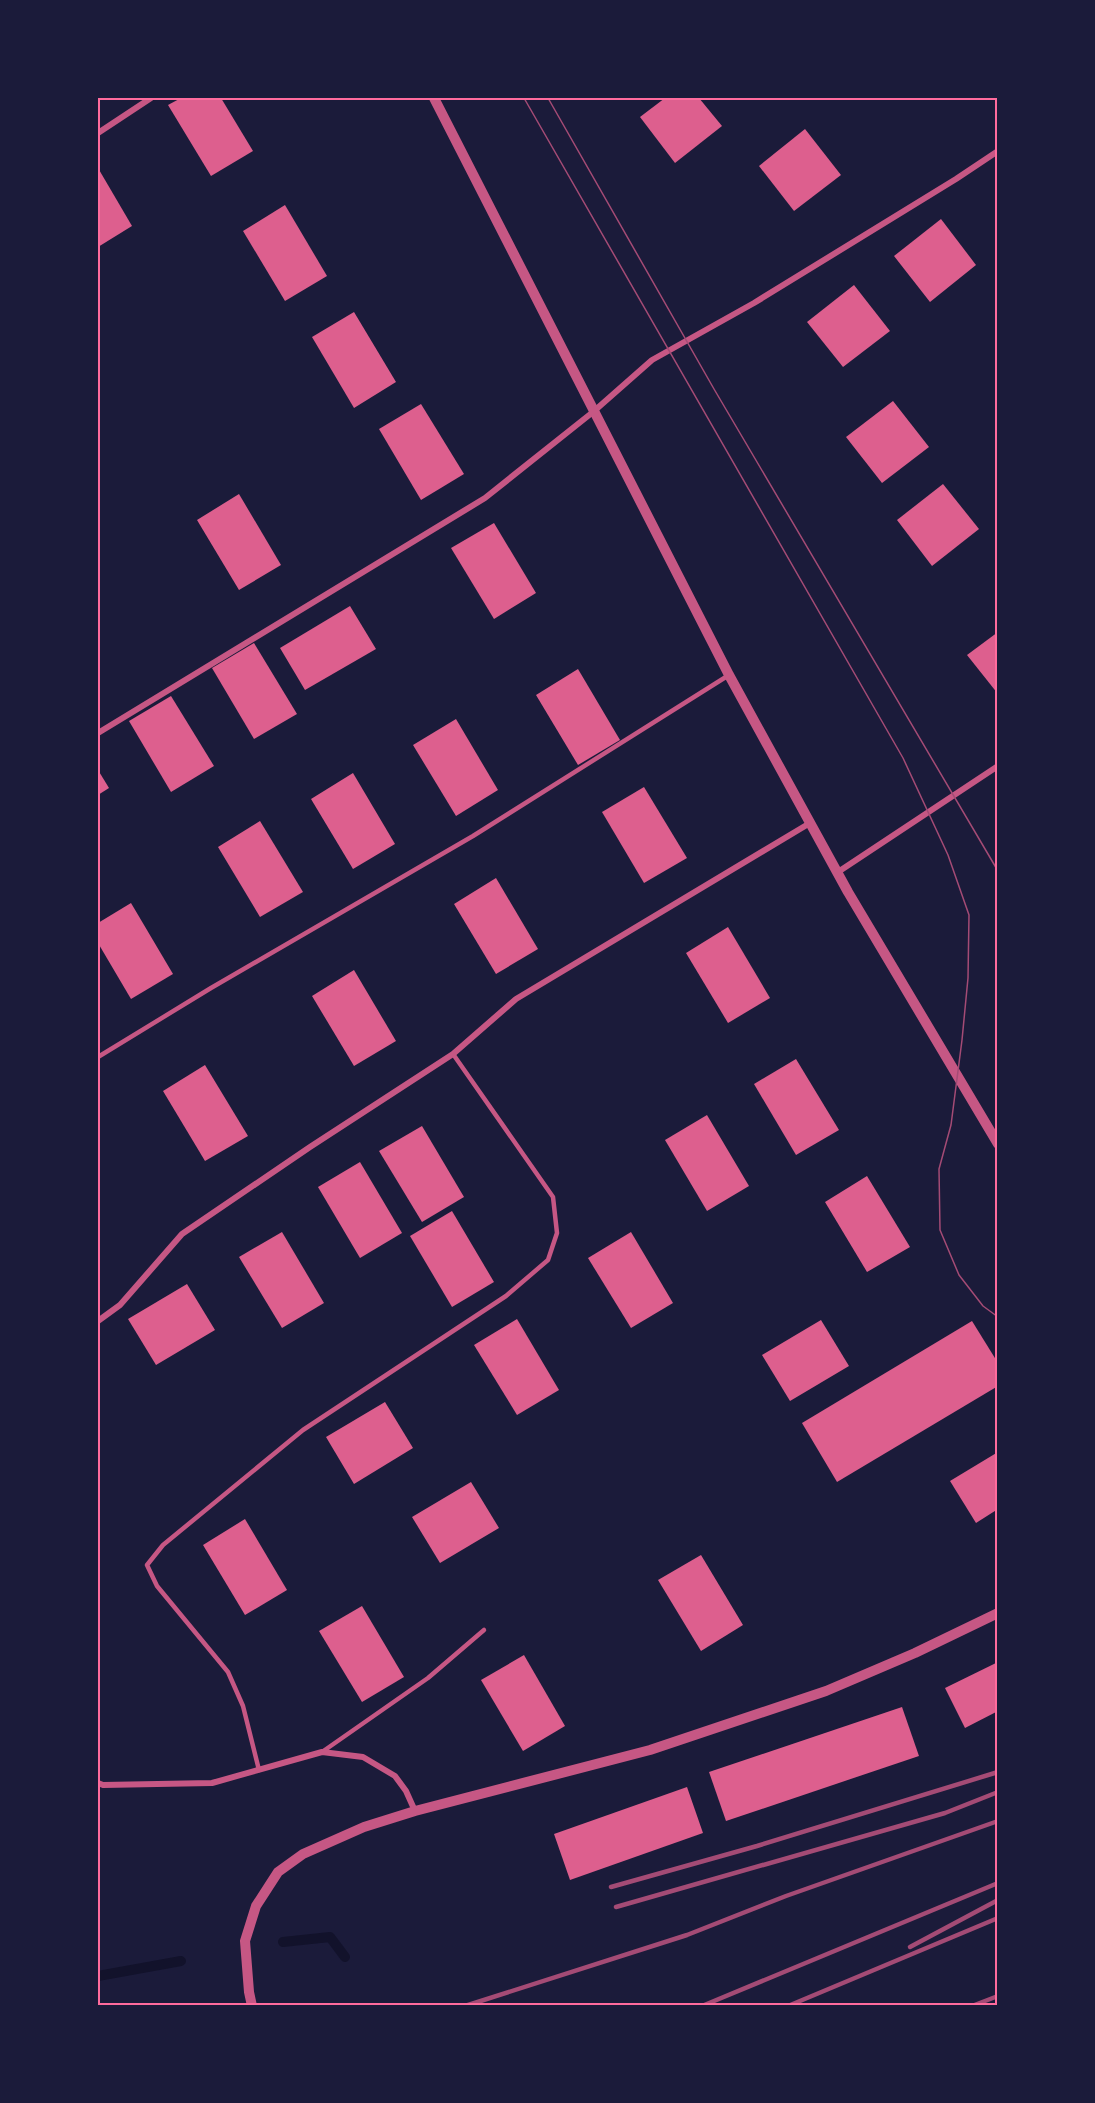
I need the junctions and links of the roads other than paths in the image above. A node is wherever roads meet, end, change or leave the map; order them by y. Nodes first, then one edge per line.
1 (151, 98) edge
2 (434, 98) edge
3 (98, 133) edge
4 (998, 151) edge
5 (593, 411) junction
6 (729, 675) junction
7 (98, 733) edge
8 (998, 766) edge
9 (810, 823) junction
10 (838, 872) junction
11 (453, 1054) junction
12 (98, 1057) edge
13 (998, 1144) edge
14 (98, 1321) edge
15 (998, 1613) edge
16 (484, 1630) dead end
17 (322, 1752) junction
18 (259, 1770) junction
19 (98, 1782) edge
20 (415, 1811) junction
21 (252, 2006) edge

1 - 3 street
2 - 5 street
4 - 5 street
5 - 6 street
5 - 7 street
6 - 9 street
6 - 12 lane
8 - 10 street
9 - 10 street
9 - 11 street
10 - 13 street
11 - 14 street
11 - 18 lane
15 - 20 street
16 - 17 lane
17 - 18 street
17 - 20 street
18 - 19 street
20 - 21 street

